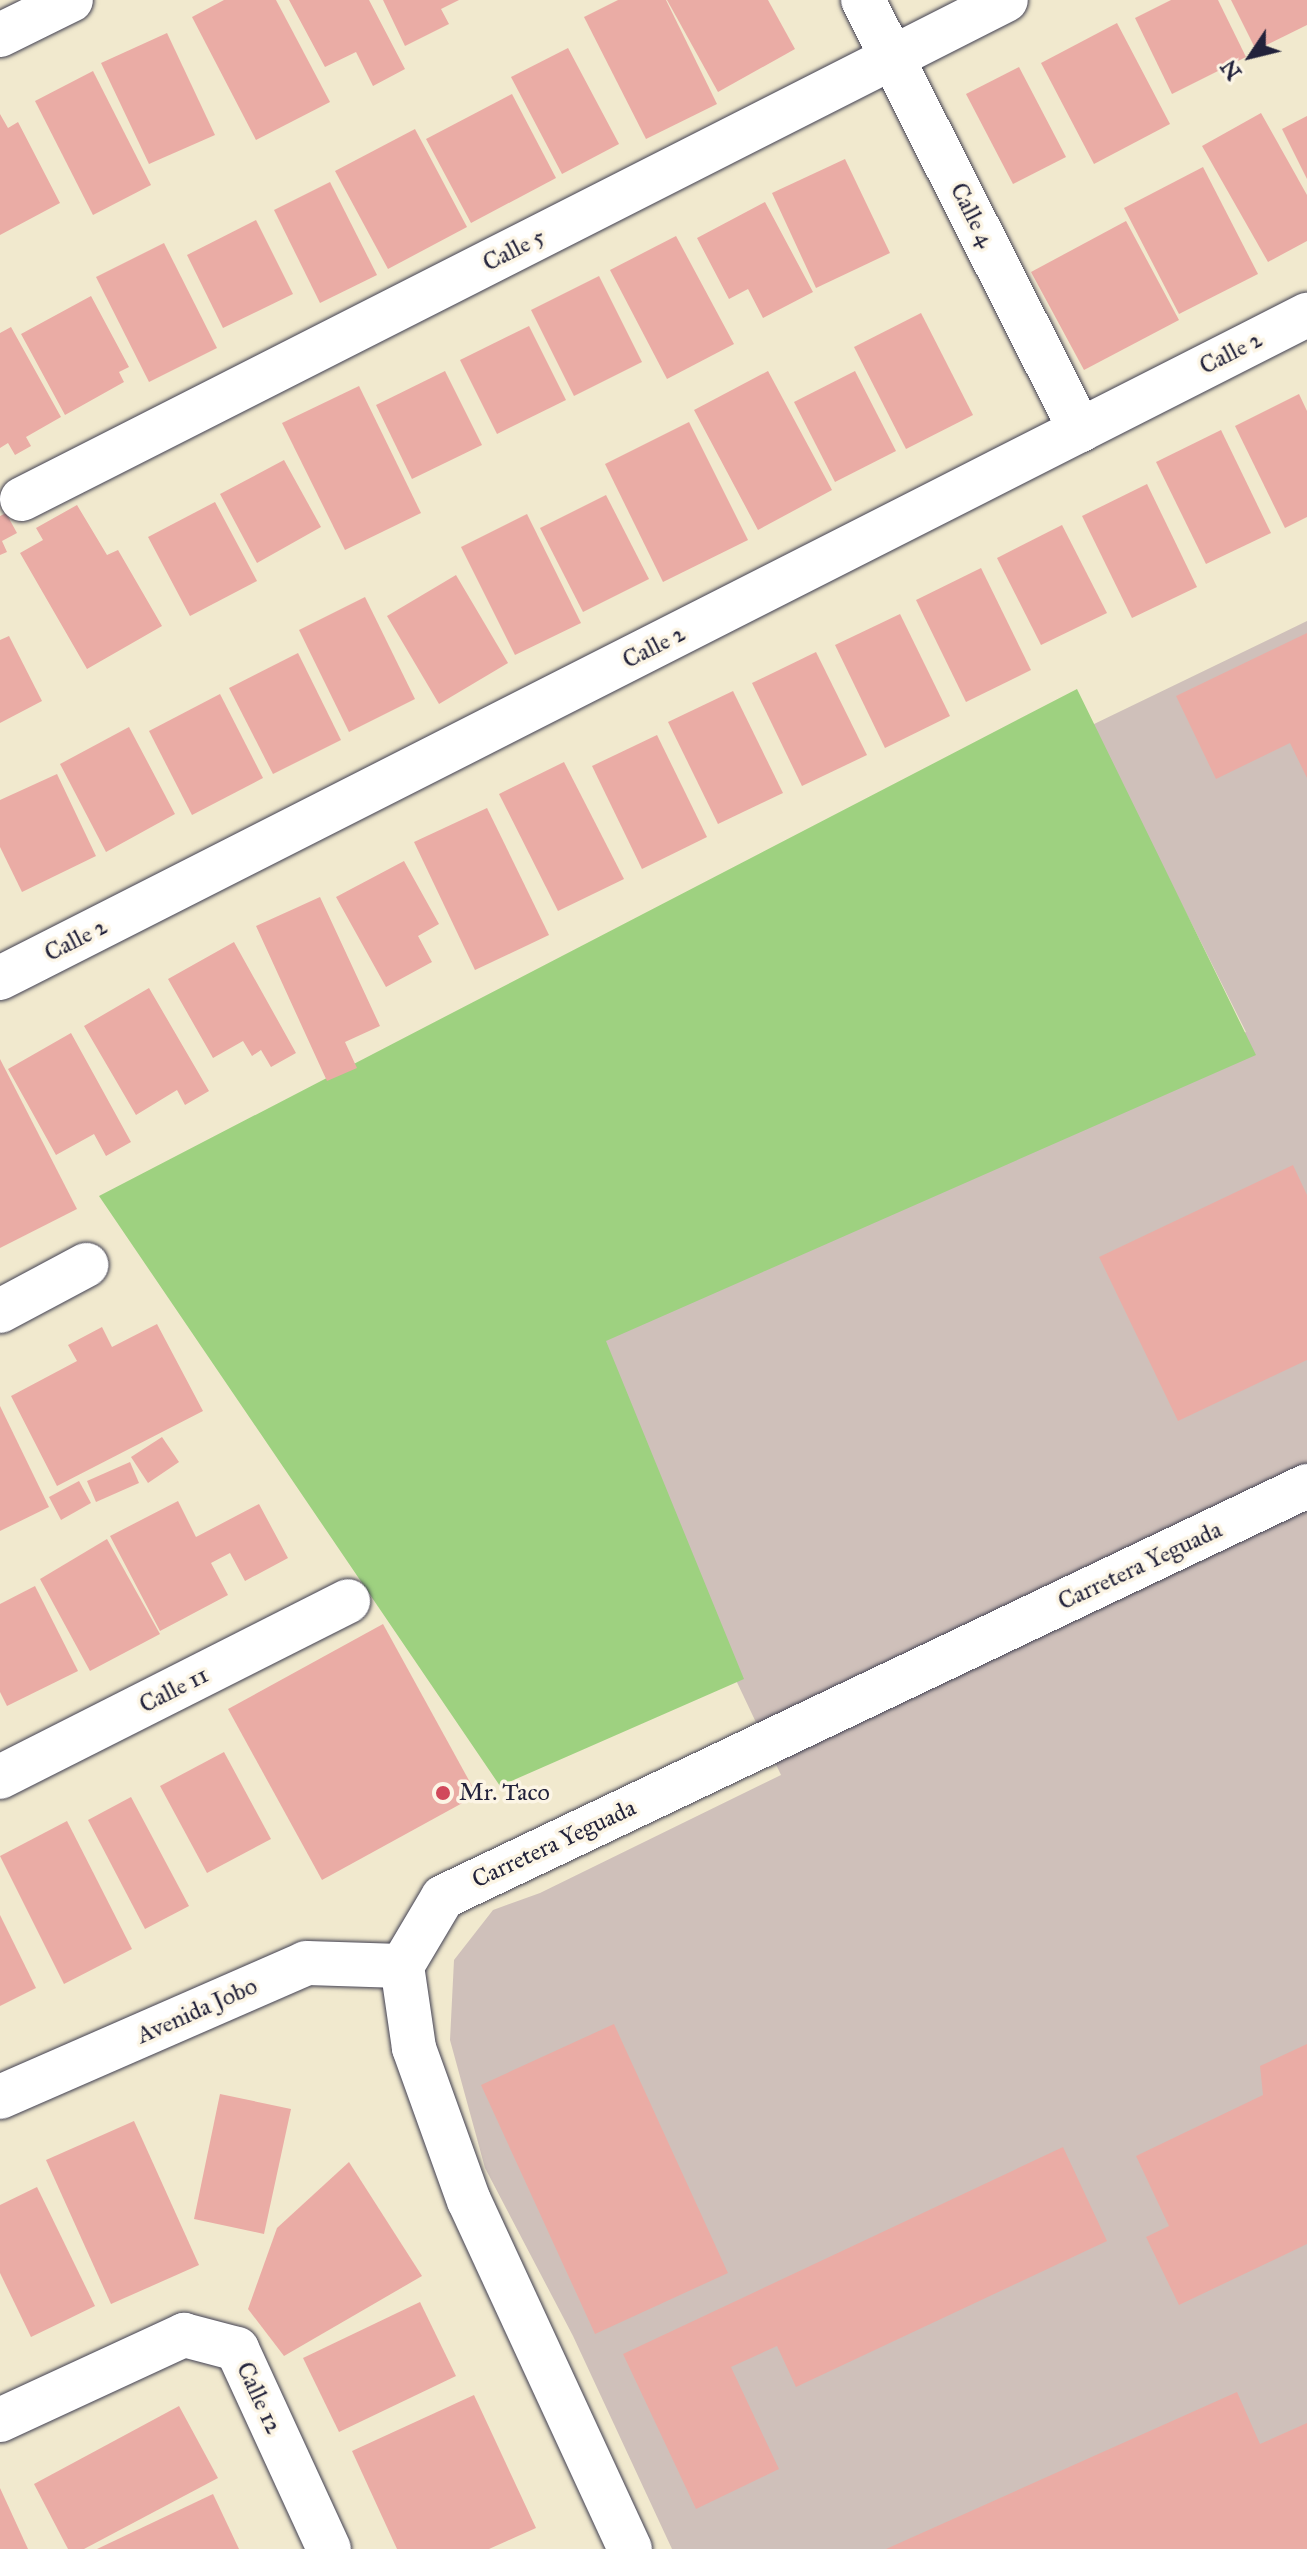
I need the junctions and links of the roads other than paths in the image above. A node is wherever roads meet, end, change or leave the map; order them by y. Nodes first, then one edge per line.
1 (71, 0) edge
2 (863, 0) edge
3 (1006, 0) edge
4 (0, 35) edge
5 (893, 59) junction
6 (1307, 315) edge
7 (1080, 430) junction
8 (22, 499) dead end
9 (0, 978) edge
10 (86, 1265) dead end
11 (0, 1311) edge
12 (1307, 1486) edge
13 (348, 1601) dead end
14 (0, 1777) edge
15 (402, 1966) junction
16 (0, 2097) edge
17 (0, 2420) edge
18 (329, 2549) edge
19 (630, 2549) edge

1 - 4 street
2 - 5 street, Calle 4
3 - 5 street, Calle 5
5 - 7 street, Calle 4
5 - 8 street, Calle 5
6 - 7 street, Calle 2
7 - 9 street, Calle 2
10 - 11 street
12 - 15 street, Carretera Yeguada
13 - 14 street, Calle 11
15 - 16 street, Avenida Jobo
15 - 19 street
17 - 18 street, Calle 12

